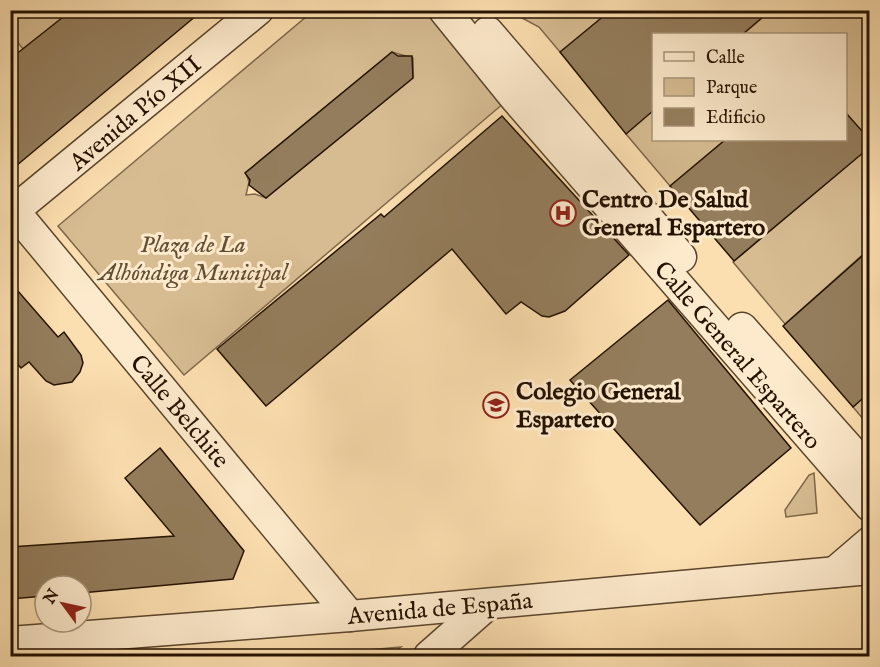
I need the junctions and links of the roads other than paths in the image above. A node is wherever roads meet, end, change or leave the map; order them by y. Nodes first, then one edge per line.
1 (258, 10) edge
2 (444, 10) edge
3 (469, 10) edge
4 (12, 210) edge
5 (870, 472) edge
6 (870, 506) edge
7 (870, 542) edge
8 (870, 569) edge
9 (835, 572) junction
10 (488, 604) junction
11 (350, 616) junction
12 (10, 642) edge
13 (10, 652) edge
14 (14, 657) edge
15 (429, 657) edge

1 - 4 street, Avenida Pío XII
2 - 6 street, Calle General Espartero
3 - 5 street
4 - 11 street, Calle Belchite
7 - 9 street
8 - 9 street, Avenida de España
9 - 10 street, Avenida de España
10 - 11 street, Avenida de España
10 - 15 street
11 - 12 street, Avenida de España
13 - 14 street

